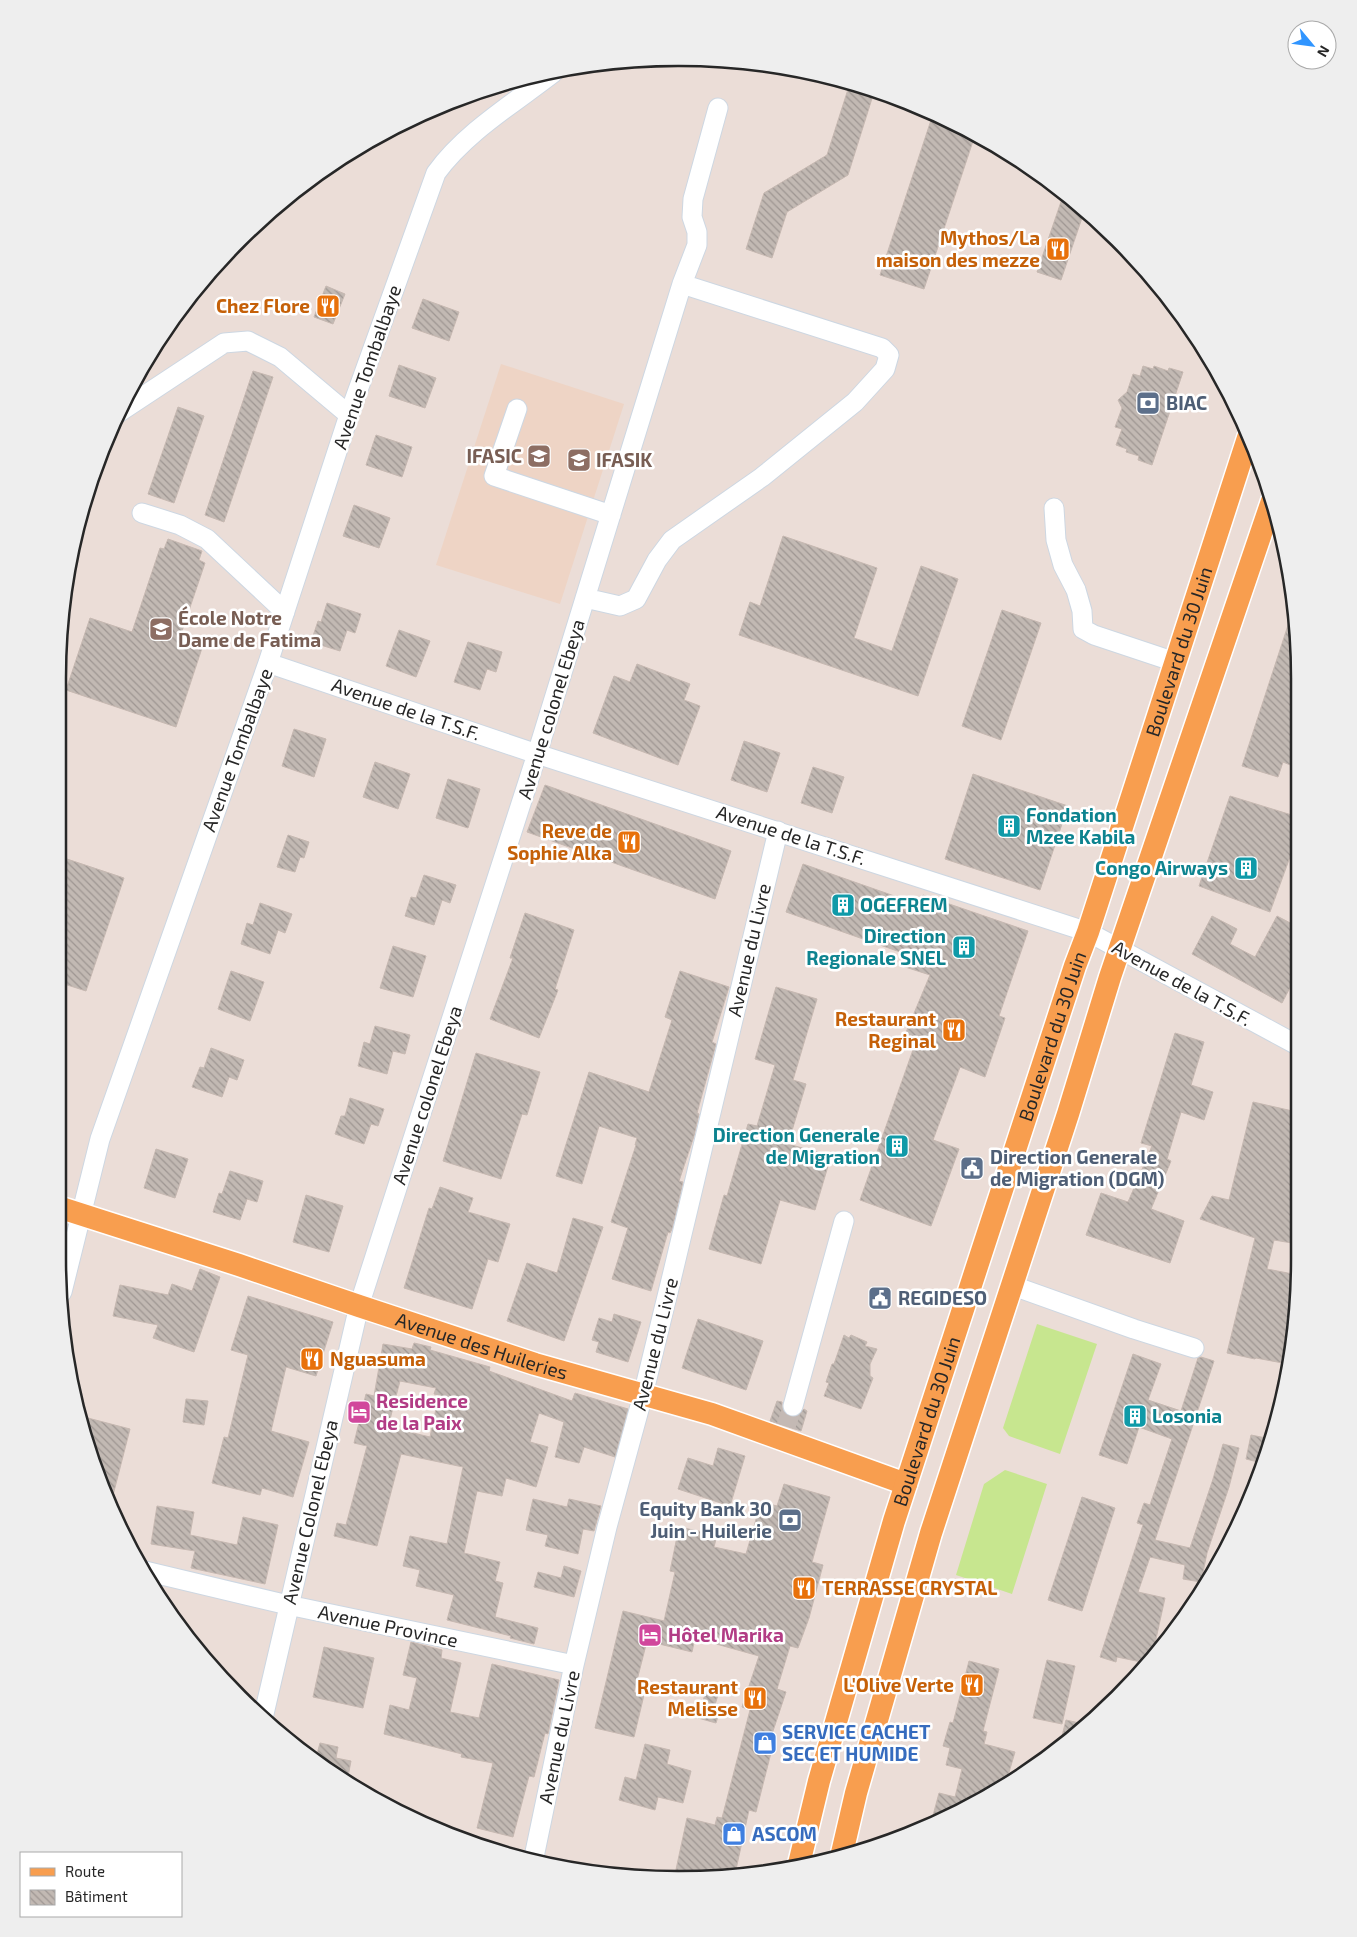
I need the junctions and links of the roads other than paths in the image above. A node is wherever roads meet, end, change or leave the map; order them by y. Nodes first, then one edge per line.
1 (541, 82) edge
2 (718, 108) dead end
3 (682, 284) junction
4 (131, 405) edge
5 (517, 409) dead end
6 (349, 415) junction
7 (1245, 447) edge
8 (1054, 508) dead end
9 (142, 513) dead end
10 (1268, 513) edge
11 (611, 515) junction
12 (585, 598) junction
13 (285, 612) junction
14 (1175, 662) junction
15 (268, 663) junction
16 (538, 754) junction
17 (778, 831) junction
18 (1088, 932) junction
19 (1120, 949) junction
20 (1291, 1042) edge
21 (66, 1210) edge
22 (80, 1215) junction
23 (844, 1221) dead end
24 (67, 1272) edge
25 (1011, 1285) junction
26 (359, 1306) junction
27 (1194, 1348) dead end
28 (643, 1395) junction
29 (793, 1406) tunnel mouth
30 (906, 1484) junction
31 (153, 1573) edge
32 (288, 1605) junction
33 (574, 1665) junction
34 (265, 1709) edge
35 (843, 1848) edge
36 (535, 1853) edge
37 (800, 1858) edge

1 - 6 street, Avenue Tombalbaye
2 - 3 street, Avenue colonel Ebeya
3 - 11 street, Avenue colonel Ebeya
3 - 12 street
4 - 6 street
5 - 11 street
6 - 13 street, Avenue Tombalbaye
7 - 14 main road, Boulevard du 30 Juin
8 - 14 street
9 - 13 street
10 - 19 main road, Boulevard du 30 Juin
11 - 12 street, Avenue colonel Ebeya
12 - 16 street, Avenue colonel Ebeya
13 - 15 street, Avenue Tombalbaye
14 - 18 main road, Boulevard du 30 Juin
15 - 16 street, Avenue de la T.S.F.
15 - 22 street, Avenue Tombalbaye
16 - 17 street, Avenue de la T.S.F.
16 - 26 street, Avenue colonel Ebeya
17 - 18 street, Avenue de la T.S.F.
17 - 28 street, Avenue du Livre
18 - 19 street, Avenue de la T.S.F.
18 - 30 main road, Boulevard du 30 Juin
19 - 20 street, Avenue de la T.S.F.
19 - 25 main road, Boulevard du 30 Juin
21 - 22 main road, Avenue des Huileries
22 - 24 street, Avenue Tombalbaye
22 - 26 main road, Avenue des Huileries
23 - 29 street
25 - 27 street
25 - 35 main road, Boulevard du 30 Juin
26 - 28 main road, Avenue des Huileries
26 - 32 street, Avenue Colonel Ebeya
28 - 30 main road, Avenue des Huileries
28 - 33 street, Avenue du Livre
30 - 37 main road, Boulevard du 30 Juin
31 - 32 street, Avenue Province
32 - 33 street, Avenue Province
32 - 34 street, Avenue Colonel Ebeya
33 - 36 street, Avenue du Livre

